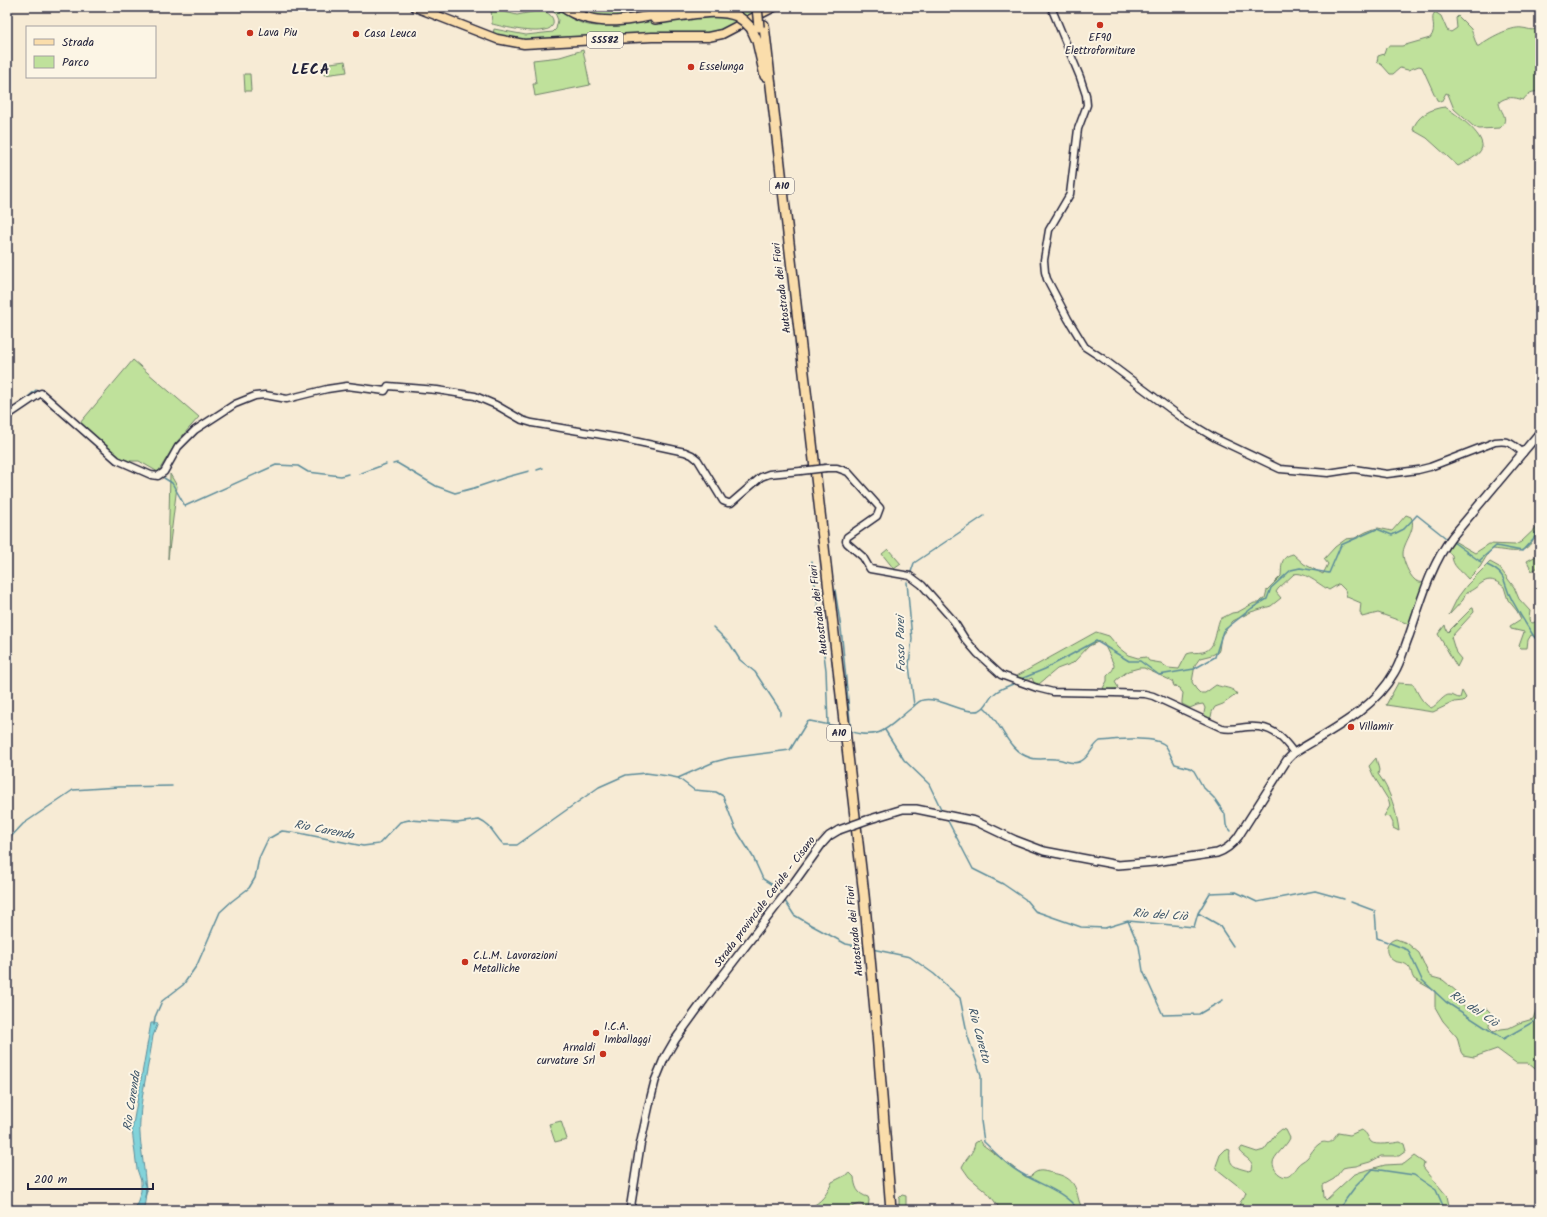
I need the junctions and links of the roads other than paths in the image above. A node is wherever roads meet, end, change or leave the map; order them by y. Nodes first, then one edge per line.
1 (415, 7) edge
2 (563, 7) edge
3 (689, 7) edge
4 (757, 7) edge
5 (762, 7) edge
6 (774, 7) edge
7 (1051, 7) edge
8 (679, 8) edge
9 (636, 18) junction
10 (758, 27) junction
11 (7, 416) edge
12 (1540, 432) edge
13 (1523, 453) junction
14 (1294, 753) junction
15 (630, 1210) edge
16 (886, 1210) edge
17 (892, 1210) edge

1 - 6 main road, SS582
2 - 9 highway
3 - 8 highway
4 - 10 highway, Autostrada dei Fiori / A10, bridge
5 - 10 highway, Autostrada dei Fiori / A10
7 - 13 street
8 - 9 highway
9 - 10 highway, bridge
10 - 16 highway, Autostrada dei Fiori / A10
10 - 17 highway, Autostrada dei Fiori / A10
11 - 14 street, bridge
12 - 13 main road, Strada provinciale Ceriale - Cisano
13 - 14 main road, Strada provinciale Ceriale - Cisano
14 - 15 main road, Strada provinciale Ceriale - Cisano, bridge

